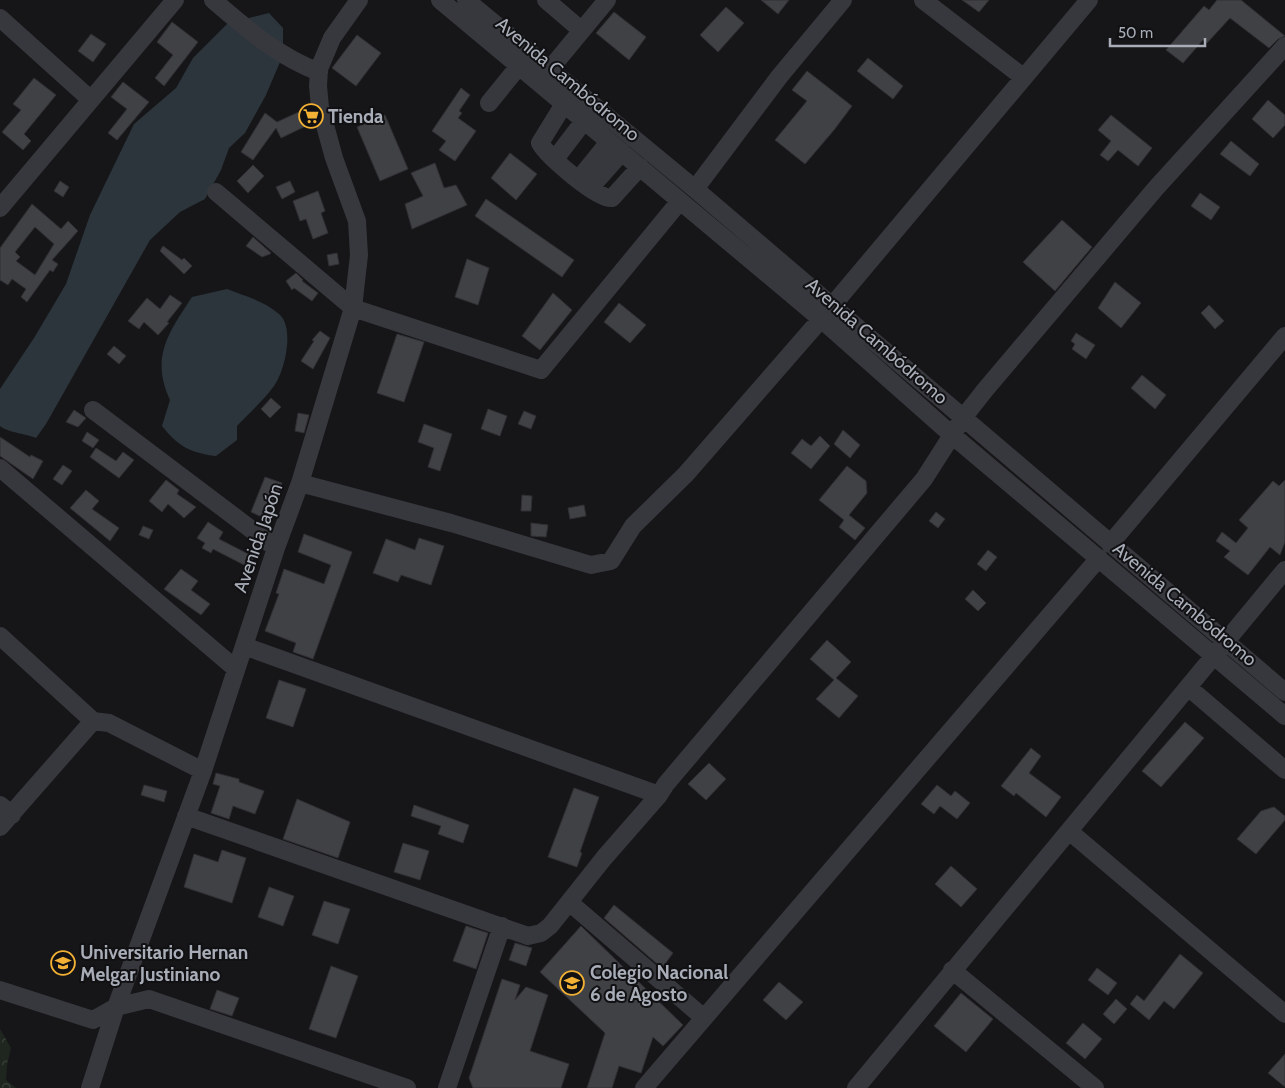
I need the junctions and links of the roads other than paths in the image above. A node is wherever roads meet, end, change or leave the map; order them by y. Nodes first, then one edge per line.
1 (175, 0) edge
2 (213, 0) edge
3 (359, 0) edge
4 (440, 0) edge
5 (466, 0) edge
6 (546, 0) edge
7 (607, 0) edge
8 (843, 0) edge
9 (923, 0) edge
10 (1088, 0) edge
11 (0, 18) edge
12 (582, 30) junction
13 (1285, 46) edge
14 (519, 66) junction
15 (550, 69) junction
16 (319, 72) junction
17 (1023, 77) junction
18 (90, 99) junction
19 (489, 103) dead end
20 (564, 104) junction
21 (584, 120) junction
22 (615, 147) junction
23 (555, 159) junction
24 (640, 168) junction
25 (584, 184) junction
26 (695, 189) junction
27 (216, 192) dead end
28 (680, 201) junction
29 (0, 208) edge
30 (353, 308) junction
31 (826, 312) junction
32 (1285, 336) edge
33 (93, 410) dead end
34 (964, 418) junction
35 (952, 435) junction
36 (0, 468) edge
37 (300, 483) junction
38 (1110, 544) junction
39 (276, 548) junction
40 (1099, 558) junction
41 (1285, 570) edge
42 (0, 636) edge
43 (1224, 641) junction
44 (244, 646) junction
45 (1212, 656) junction
46 (236, 669) junction
47 (1183, 692) junction
48 (1285, 692) edge
49 (1285, 716) edge
50 (93, 720) junction
51 (1285, 770) edge
52 (203, 771) junction
53 (659, 795) junction
54 (4, 816) edge
55 (186, 816) junction
56 (1069, 831) junction
57 (569, 902) junction
58 (502, 926) junction
59 (952, 970) junction
60 (0, 990) edge
61 (116, 1007) junction
62 (1285, 1014) edge
63 (704, 1018) junction
64 (90, 1088) edge
65 (407, 1088) edge
66 (447, 1088) edge
67 (644, 1088) edge
68 (856, 1088) edge
69 (1095, 1088) edge

1 - 18 street
2 - 16 street
3 - 16 street, Avenida Japón
4 - 14 street, Avenida Cambódromo
5 - 15 street, Avenida Cambódromo
6 - 12 street
7 - 12 street
8 - 26 street
9 - 17 street
10 - 17 street
11 - 18 street
12 - 15 street
13 - 34 street
14 - 19 street
14 - 20 street, Avenida Cambódromo
15 - 26 street, Avenida Cambódromo
16 - 30 street, Avenida Japón
17 - 31 street
18 - 29 street
20 - 21 street, Avenida Cambódromo
20 - 23 street
21 - 22 street, Avenida Cambódromo
21 - 23 street
22 - 24 street, Avenida Cambódromo
22 - 25 street
23 - 25 street
24 - 25 street
24 - 28 street, Avenida Cambódromo
26 - 31 street, Avenida Cambódromo
27 - 30 street
28 - 30 street
28 - 31 street, Avenida Cambódromo
30 - 37 street, Avenida Japón
31 - 34 street, Avenida Cambódromo
31 - 35 street, Avenida Cambódromo
31 - 37 street
32 - 38 street
33 - 39 street
34 - 35 street
34 - 38 street, Avenida Cambódromo
35 - 40 street, Avenida Cambódromo
35 - 53 street
36 - 46 street
37 - 39 street, Avenida Japón
38 - 43 street, Avenida Cambódromo
39 - 44 street, Avenida Japón
40 - 45 street, Avenida Cambódromo
40 - 63 street
41 - 43 street
42 - 50 street
43 - 45 street
43 - 48 street, Avenida Cambódromo
44 - 46 street, Avenida Japón
44 - 53 street
45 - 47 street
45 - 49 street, Avenida Cambódromo
46 - 52 street, Avenida Japón
47 - 51 street
47 - 56 street
50 - 52 street
50 - 54 street
52 - 55 street, Avenida Japón
53 - 57 street
55 - 58 street
55 - 61 street, Avenida Japón
56 - 59 street
56 - 62 street
57 - 58 street
57 - 63 street
58 - 66 street
59 - 68 street
59 - 69 street
60 - 61 street
61 - 64 street, Avenida Japón
61 - 65 street
63 - 67 street

